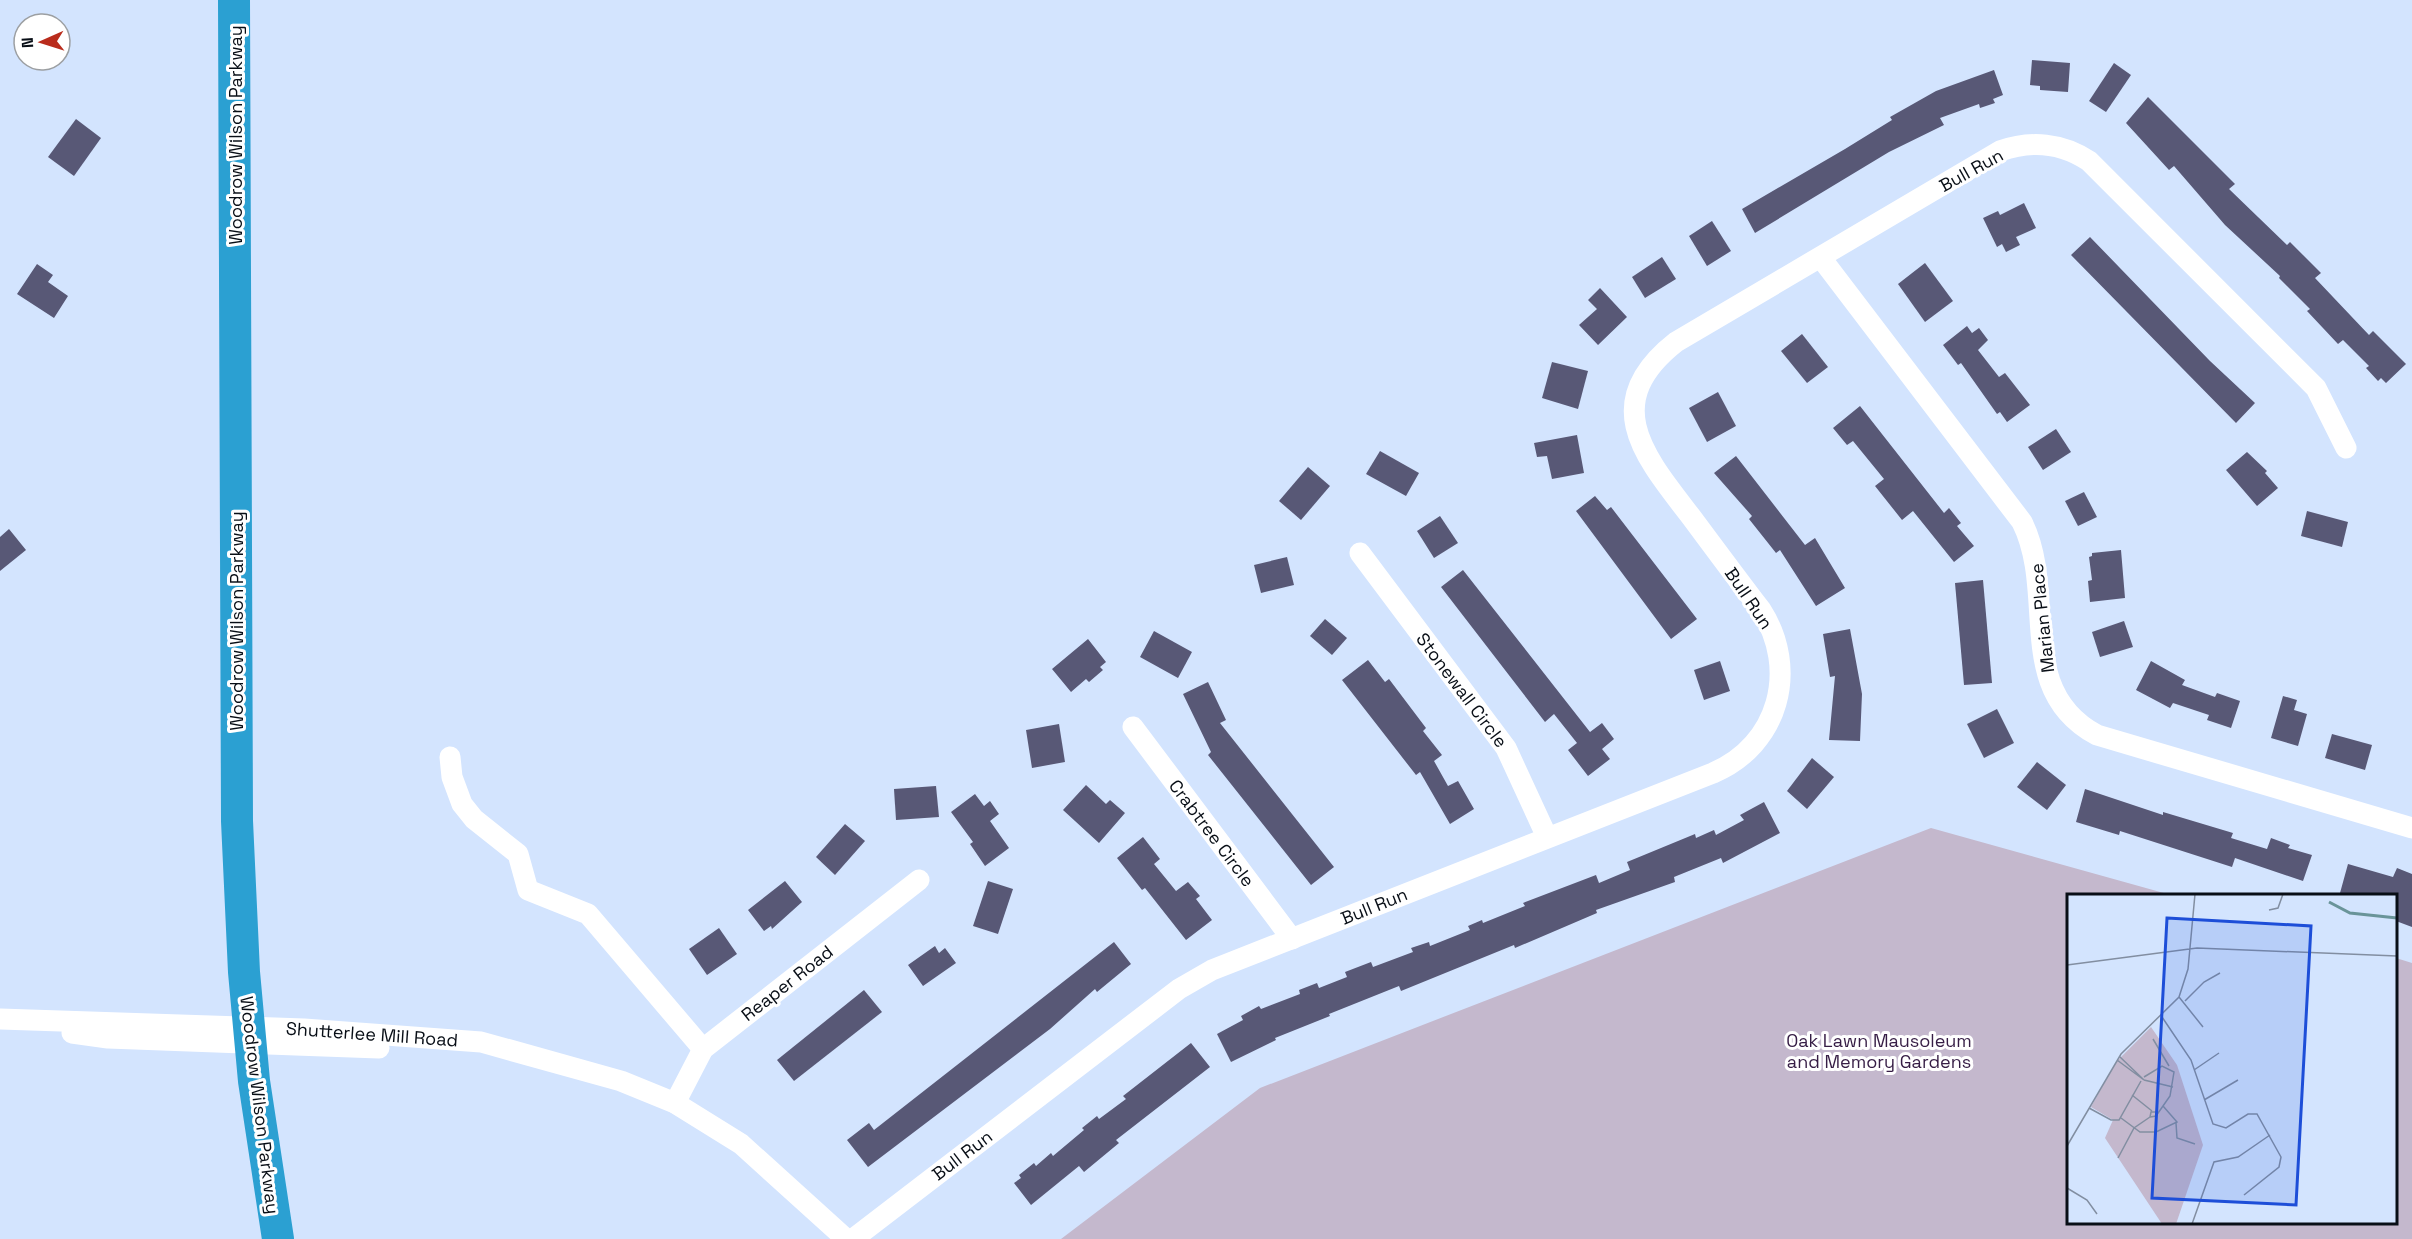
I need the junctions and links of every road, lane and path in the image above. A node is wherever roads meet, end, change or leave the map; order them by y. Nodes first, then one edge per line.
1 (234, 0) edge
2 (1821, 258) junction
3 (2346, 448) dead end
4 (1359, 553) dead end
5 (1133, 727) dead end
6 (450, 757) dead end
7 (2412, 828) edge
8 (1547, 837) junction
9 (919, 880) dead end
10 (1292, 939) junction
11 (0, 1021) edge
12 (251, 1036) junction
13 (703, 1049) junction
14 (675, 1103) junction
15 (278, 1239) edge
16 (846, 1239) edge
17 (853, 1239) edge

1 - 12 highway, Woodrow Wilson Parkway
2 - 3 street, Bull Run
2 - 7 street, Marian Place
2 - 8 street, Bull Run
4 - 8 street, Stonewall Circle
5 - 10 street, Crabtree Circle
6 - 13 street
8 - 10 street, Bull Run
9 - 13 street, Reaper Road
10 - 17 street, Bull Run
11 - 12 street, Shutterlee Mill Road
12 - 14 street, Shutterlee Mill Road
12 - 15 highway, Woodrow Wilson Parkway
13 - 14 street, Reaper Road
14 - 16 street, Shutterlee Mill Road

